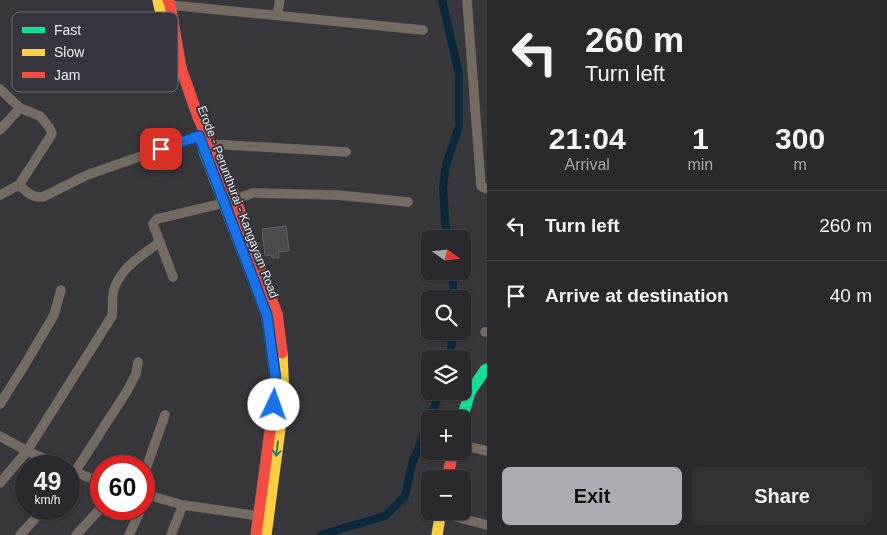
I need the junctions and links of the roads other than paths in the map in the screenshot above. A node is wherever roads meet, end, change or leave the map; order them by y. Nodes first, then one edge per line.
1 (280, 0) edge
2 (468, 0) edge
3 (169, 2) edge
4 (277, 15) junction
5 (423, 30) dead end
6 (178, 48) edge
7 (178, 82) edge
8 (0, 89) edge
9 (20, 108) junction
10 (0, 130) edge
11 (199, 136) junction
12 (210, 144) junction
13 (346, 152) dead end
14 (18, 185) junction
15 (487, 189) edge
16 (0, 195) edge
17 (236, 199) junction
18 (408, 202) dead end
19 (224, 203) junction
20 (160, 242) junction
21 (173, 277) dead end
22 (61, 290) dead end
23 (274, 327) junction
24 (138, 362) dead end
25 (487, 369) edge
26 (0, 404) edge
27 (465, 410) edge
28 (164, 415) dead end
29 (0, 436) edge
30 (471, 447) edge
31 (27, 451) junction
32 (487, 451) edge
33 (36, 455) edge
34 (150, 455) edge
35 (80, 461) edge
36 (0, 482) edge
37 (155, 499) edge
38 (183, 505) junction
39 (258, 516) junction
40 (34, 520) edge
41 (90, 520) edge
42 (136, 520) edge
43 (440, 520) edge
44 (469, 520) edge
45 (487, 525) edge
46 (20, 535) edge
47 (76, 535) edge
48 (129, 535) edge
49 (171, 535) edge
50 (256, 535) edge
51 (266, 535) edge
52 (437, 535) edge

1 - 4 street
2 - 15 street
3 - 4 street
4 - 5 street
6 - 12 main road, Erode - Perunthurai - Kangayam Road
7 - 11 main road, Erode - Perunthurai - Kangayam Road
8 - 9 street
9 - 10 street
9 - 14 street
11 - 14 street
11 - 19 main road, Erode - Perunthurai - Kangayam Road
12 - 13 street
12 - 17 main road, Erode - Perunthurai - Kangayam Road
14 - 16 street
17 - 18 street
17 - 23 main road, Erode - Perunthurai - Kangayam Road
19 - 20 street
19 - 23 main road, Erode - Perunthurai - Kangayam Road
20 - 21 street
20 - 31 street
22 - 26 street
23 - 39 main road, Erode - Perunthurai - Kangayam Road
23 -> 51 main road, Erode - Perunthurai - Kangayam Road
24 - 35 street
25 - 27 main road
28 - 34 street
29 - 31 street
30 - 32 street
31 - 33 street
31 - 36 street
37 - 38 street
38 - 39 street
38 - 49 street
39 - 50 main road, Erode - Perunthurai - Kangayam Road
40 - 46 street
41 - 47 street
42 - 48 street
43 - 52 main road
44 - 45 street

